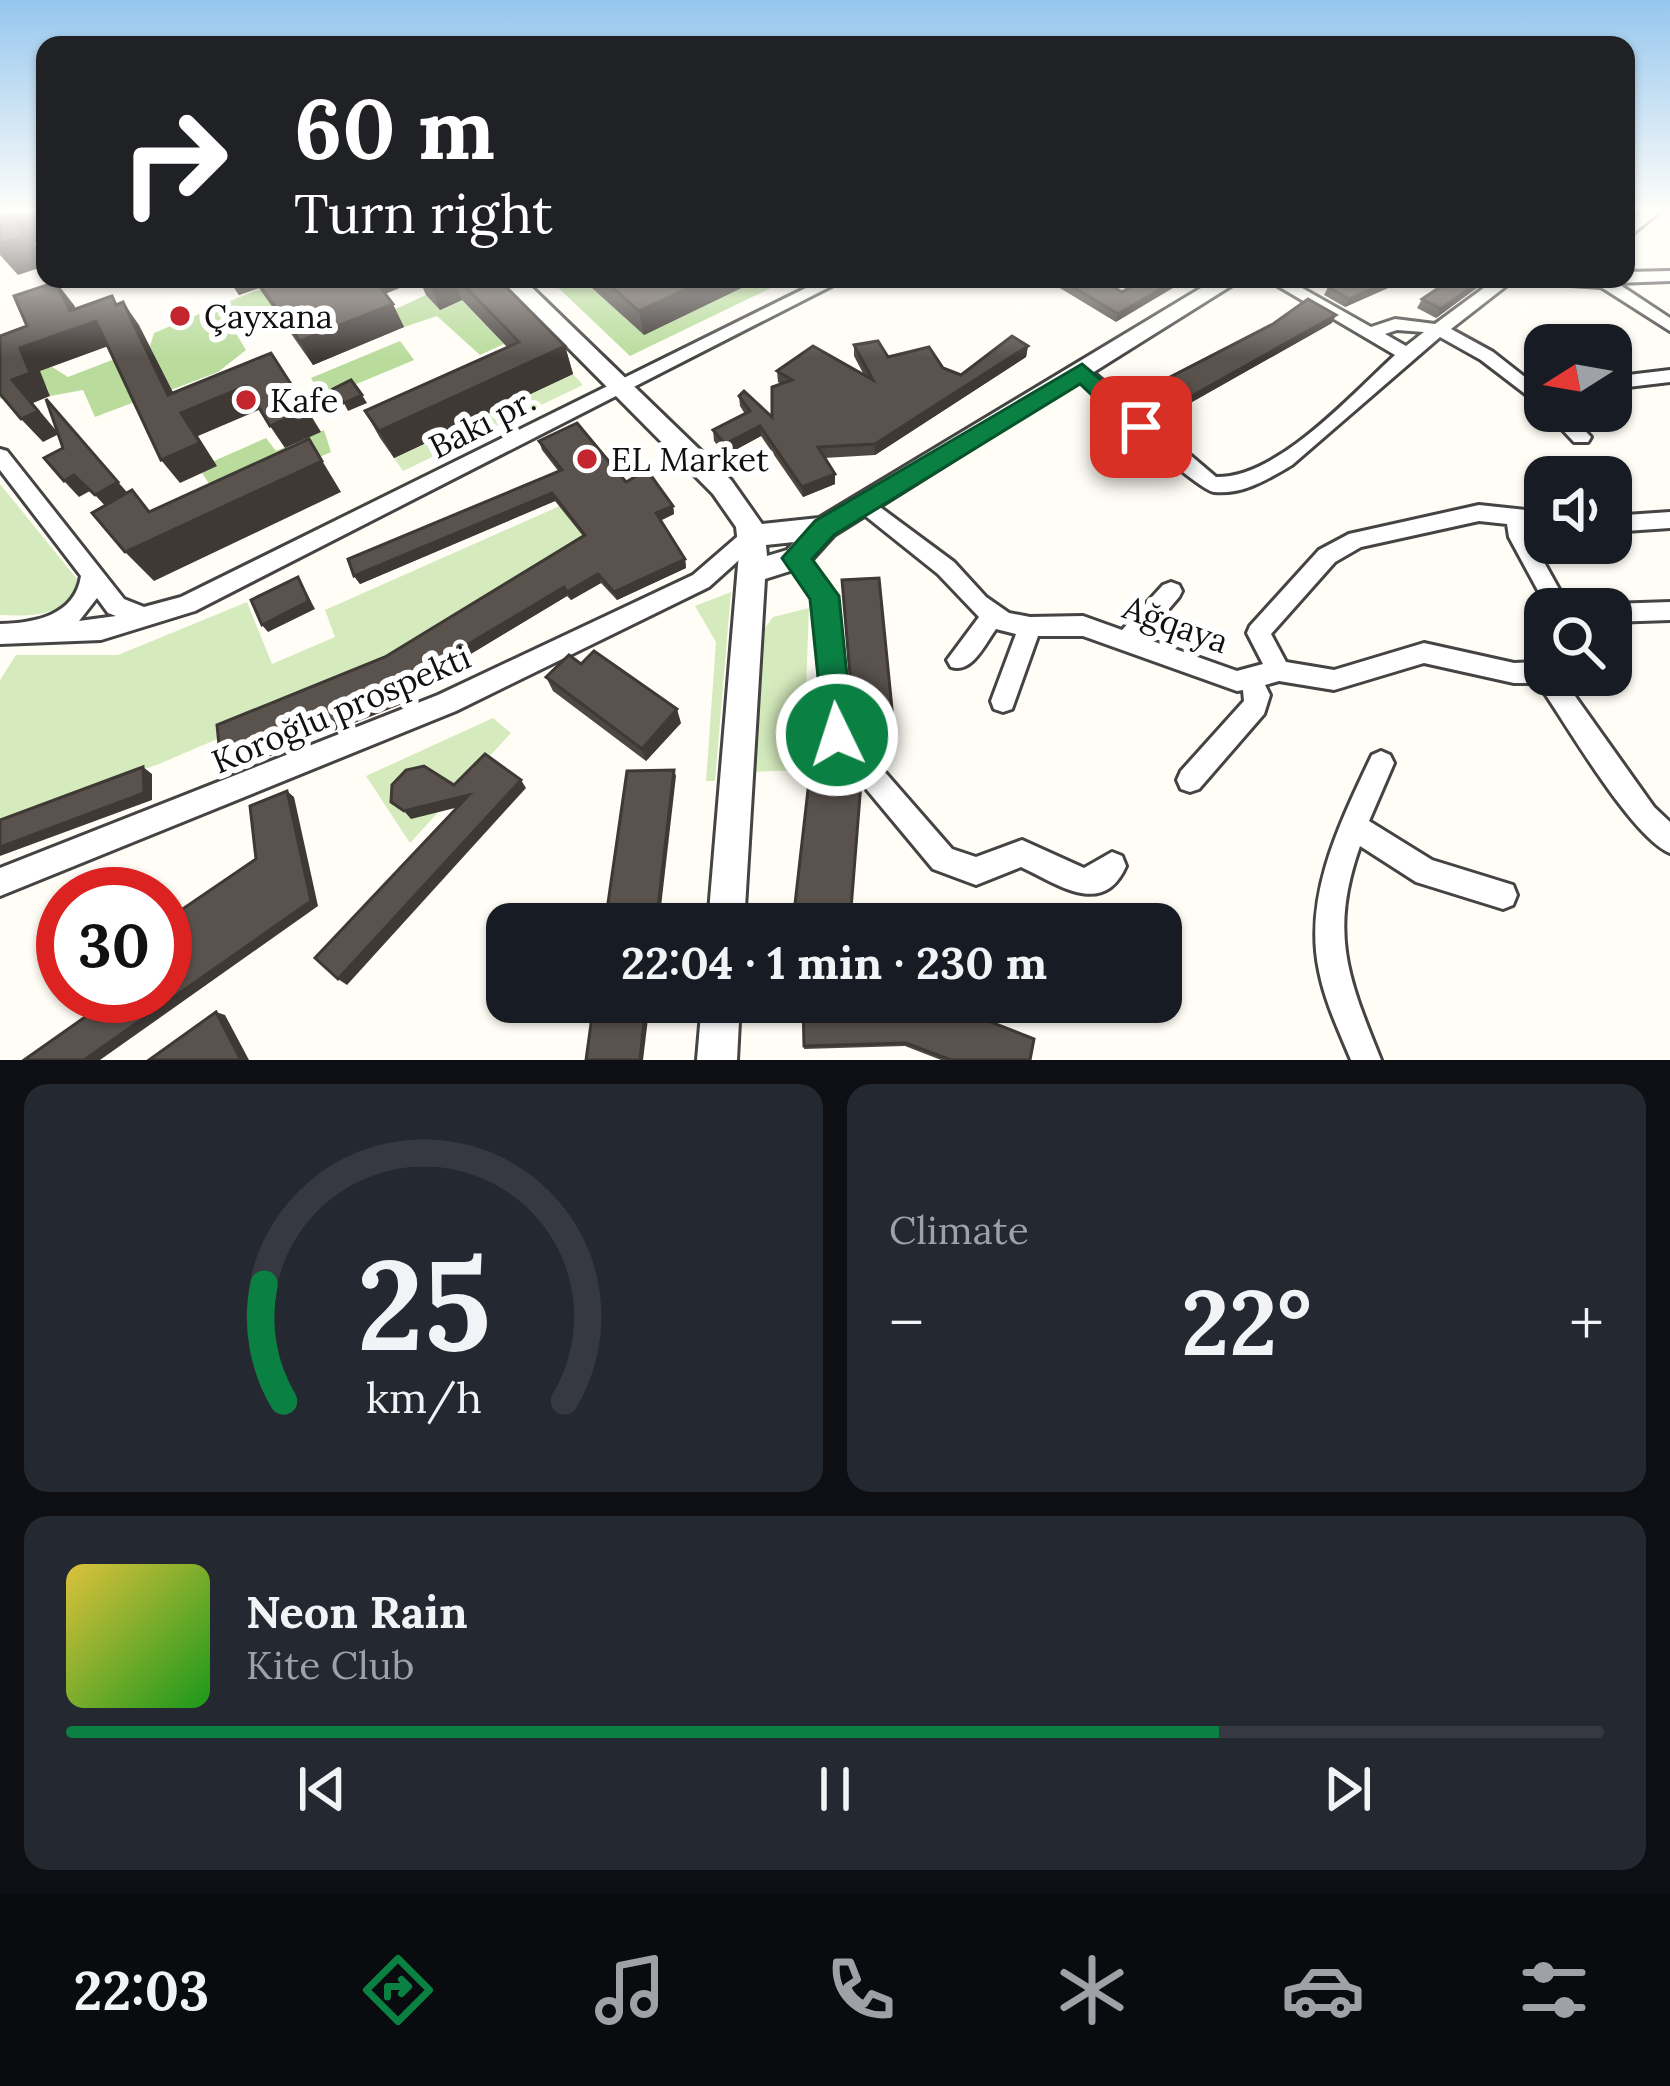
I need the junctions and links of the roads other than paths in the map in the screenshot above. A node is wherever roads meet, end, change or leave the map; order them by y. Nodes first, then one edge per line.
1 (1670, 276) edge
2 (1635, 277) edge
3 (521, 288) edge
4 (819, 288) edge
5 (1217, 288) edge
6 (1291, 288) edge
7 (1489, 288) edge
8 (1620, 288) edge
9 (1670, 326) edge
10 (1441, 331) junction
11 (1373, 332) junction
12 (1407, 354) junction
13 (1082, 372) junction
14 (1670, 376) edge
15 (1632, 381) edge
16 (621, 386) junction
17 (1524, 388) edge
18 (1577, 432) edge
19 (1582, 437) dead end
20 (2, 461) edge
21 (865, 504) junction
22 (1516, 518) junction
23 (1524, 519) edge
24 (1670, 520) edge
25 (1632, 523) edge
26 (824, 528) junction
27 (752, 536) junction
28 (796, 558) junction
29 (92, 571) junction
30 (751, 572) junction
31 (701, 581) junction
32 (1547, 588) edge
33 (1171, 591) dead end
34 (1670, 611) edge
35 (1632, 613) edge
36 (993, 616) junction
37 (153, 618) junction
38 (1030, 627) junction
39 (12, 634) edge
40 (1129, 639) junction
41 (959, 660) dead end
42 (1279, 671) junction
43 (1524, 674) edge
44 (1250, 680) junction
45 (1561, 696) edge
46 (1003, 701) dead end
47 (1381, 763) dead end
48 (1190, 779) dead end
49 (1353, 826) junction
50 (1670, 840) edge
51 (1112, 866) dead end
52 (0, 882) edge
53 (1503, 895) dead end
54 (728, 903) edge
55 (720, 1023) edge
56 (717, 1060) edge
57 (1366, 1060) edge

1 - 2 street
3 - 16 street
4 - 16 street, Bakı pr.
5 - 13 street
6 - 11 street
7 - 10 street
8 - 9 street
10 - 11 street
10 - 12 street
10 - 17 street
11 - 12 street
12 - 13 street
13 - 21 street
14 - 15 street
16 - 27 street
16 - 37 street, Bakı pr.
18 - 19 street
20 - 29 street
21 - 26 street
21 - 36 street, Ağqaya
22 - 23 street, Ağqaya
22 - 32 street
22 - 42 street, Ağqaya
24 - 25 street
26 - 27 street
26 - 28 street
27 - 30 street
27 - 31 street
28 - 30 street
28 - 51 street
29 - 37 street
29 - 39 street
30 - 31 street
30 - 54 street
31 - 52 street, Koroğlu prospekti
33 - 40 street
34 - 35 street
36 - 38 street, Ağqaya
36 - 41 street
37 - 39 street, Bakı pr.
38 - 40 street, Ağqaya
38 - 46 street
40 - 44 street, Ağqaya
42 - 43 street
42 - 44 street, Ağqaya
44 - 48 street
45 - 50 street
47 - 49 street
49 - 53 street
49 - 57 street
55 - 56 street

